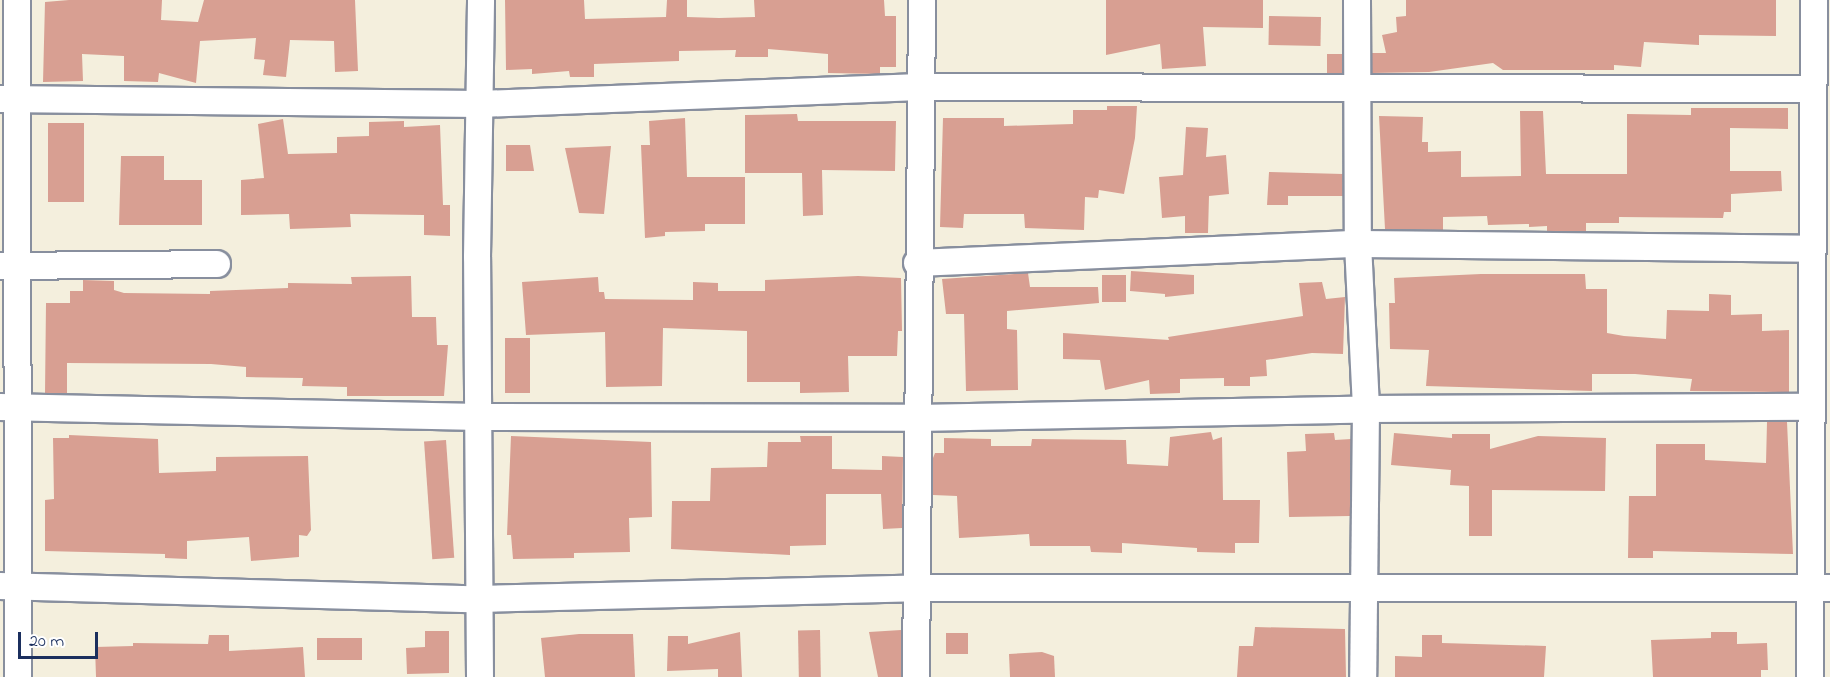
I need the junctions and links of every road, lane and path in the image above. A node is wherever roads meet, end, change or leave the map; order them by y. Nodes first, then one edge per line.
1 (18, 0) edge
2 (481, 0) edge
3 (922, 0) edge
4 (1357, 0) edge
5 (1814, 0) edge
6 (920, 87) junction
7 (1356, 89) junction
8 (1811, 89) junction
9 (10, 99) edge
10 (480, 104) junction
11 (1358, 244) junction
12 (1812, 249) junction
13 (917, 263) junction
14 (217, 264) dead end
15 (9, 266) edge
16 (9, 407) edge
17 (1811, 407) junction
18 (1366, 409) junction
19 (480, 417) junction
20 (917, 418) junction
21 (9, 586) edge
22 (915, 588) junction
23 (1364, 588) junction
24 (1819, 588) edge
25 (480, 599) junction
26 (18, 677) edge
27 (480, 677) edge
28 (916, 677) edge
29 (1363, 677) edge
30 (1810, 677) edge

1 - 9 street
2 - 10 street
3 - 6 street
4 - 7 street
5 - 8 street
6 - 7 street
6 - 10 street
6 - 13 street
7 - 8 street
7 - 11 street
8 - 12 street
9 - 10 street
9 - 15 street
10 - 19 street
11 - 12 street
11 - 13 street
11 - 18 street
12 - 17 street
13 - 20 street
14 - 15 street
15 - 16 street
16 - 19 street
16 - 21 street
17 - 18 street
17 - 24 street
18 - 20 street
18 - 23 street
19 - 20 street
19 - 25 street
20 - 22 street
21 - 25 street
21 - 26 street
22 - 23 street
22 - 25 street
22 - 28 street
23 - 24 street
23 - 29 street
24 - 30 street
25 - 27 street

